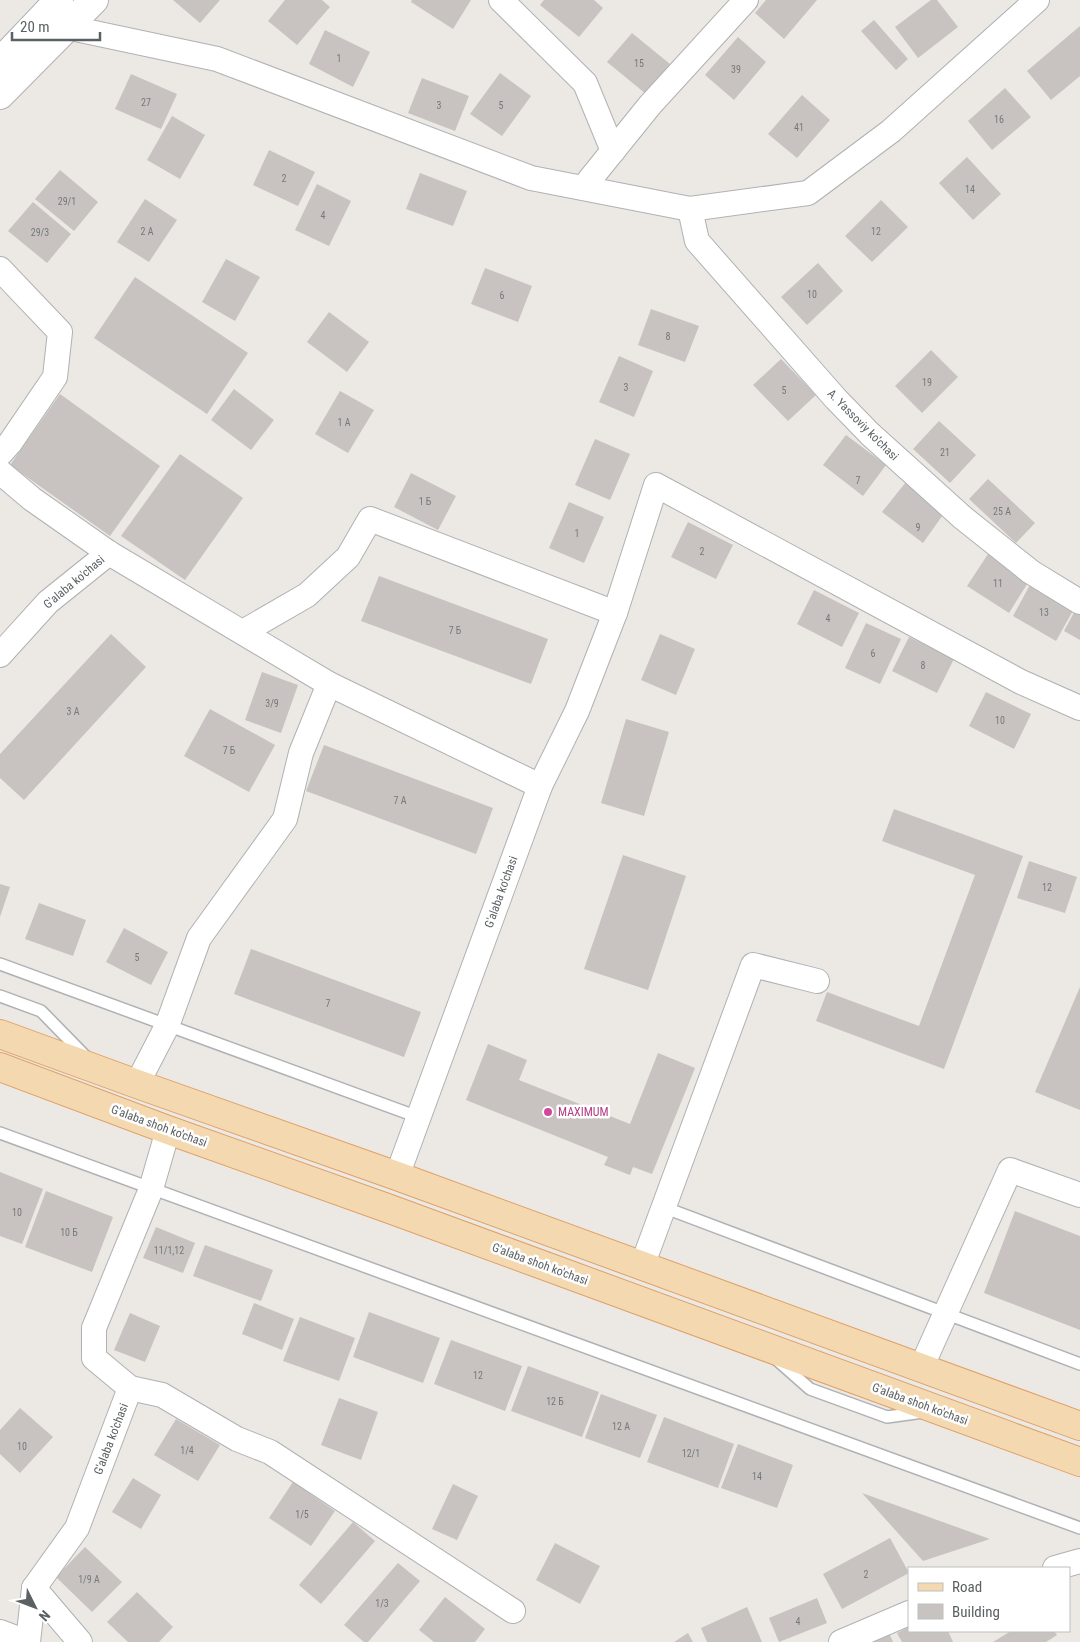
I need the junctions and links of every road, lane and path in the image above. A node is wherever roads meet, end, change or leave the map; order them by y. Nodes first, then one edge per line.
1 (59, 0) edge
2 (94, 0) edge
3 (501, 0) edge
4 (746, 0) edge
5 (1028, 3) edge
6 (40, 21) junction
7 (67, 28) junction
8 (0, 62) edge
9 (0, 95) edge
10 (613, 151) junction
11 (583, 188) junction
12 (690, 209) junction
13 (0, 269) edge
14 (0, 454) edge
15 (0, 472) edge
16 (108, 553) junction
17 (1080, 602) edge
18 (615, 613) junction
19 (243, 632) junction
20 (0, 655) edge
21 (330, 684) junction
22 (1080, 708) edge
23 (540, 786) junction
24 (0, 964) edge
25 (817, 981) dead end
26 (0, 996) edge
27 (167, 1026) junction
28 (0, 1034) edge
29 (0, 1067) edge
30 (99, 1070) junction
31 (137, 1084) junction
32 (418, 1117) junction
33 (168, 1130) junction
34 (0, 1133) edge
35 (397, 1176) junction
36 (151, 1189) junction
37 (1080, 1195) edge
38 (663, 1208) junction
39 (642, 1266) junction
40 (945, 1313) junction
41 (1080, 1364) edge
42 (920, 1368) junction
43 (130, 1388) junction
44 (1080, 1426) edge
45 (1080, 1462) edge
46 (1080, 1528) edge
47 (1080, 1561) edge
48 (1059, 1567) edge
49 (34, 1588) junction
50 (513, 1611) dead end
51 (908, 1613) edge
52 (0, 1632) edge
53 (27, 1642) edge
54 (80, 1642) edge
55 (842, 1642) edge

1 - 6 main road
2 - 7 main road
3 - 10 street
4 - 10 street
5 - 12 street
6 - 7 street
6 - 8 main road
7 - 9 main road
7 - 11 street
10 - 11 street
11 - 12 street
12 - 17 street, A. Yassoviy ko'chasi
13 - 14 street
15 - 16 street
16 - 19 street
16 - 20 street, G'alaba ko'chasi
18 - 19 street
18 - 22 street, G'alaba ko'chasi
18 - 23 street, G'alaba ko'chasi
19 - 21 street
21 - 23 street
21 - 27 street
23 - 32 street, G'alaba ko'chasi
24 - 27 lane
25 - 38 street
26 - 30 lane
27 - 31 street
27 - 32 lane
28 - 30 main road
29 - 33 main road, G'alaba shoh ko'chasi
30 - 31 main road
31 - 35 main road
32 - 35 street, G'alaba ko'chasi
33 - 36 street, G'alaba ko'chasi
33 - 45 main road, G'alaba shoh ko'chasi
34 - 36 lane
35 - 39 main road
36 - 43 street, G'alaba ko'chasi
36 - 46 lane
37 - 40 street
38 - 39 street
38 - 40 lane
39 - 42 main road
40 - 41 lane
40 - 42 street
42 - 44 main road
43 - 49 street, G'alaba ko'chasi
43 - 50 street
47 - 48 street
49 - 53 street, G'alaba ko'chasi
49 - 54 street
51 - 55 street
52 - 53 street, G'alaba ko'chasi

